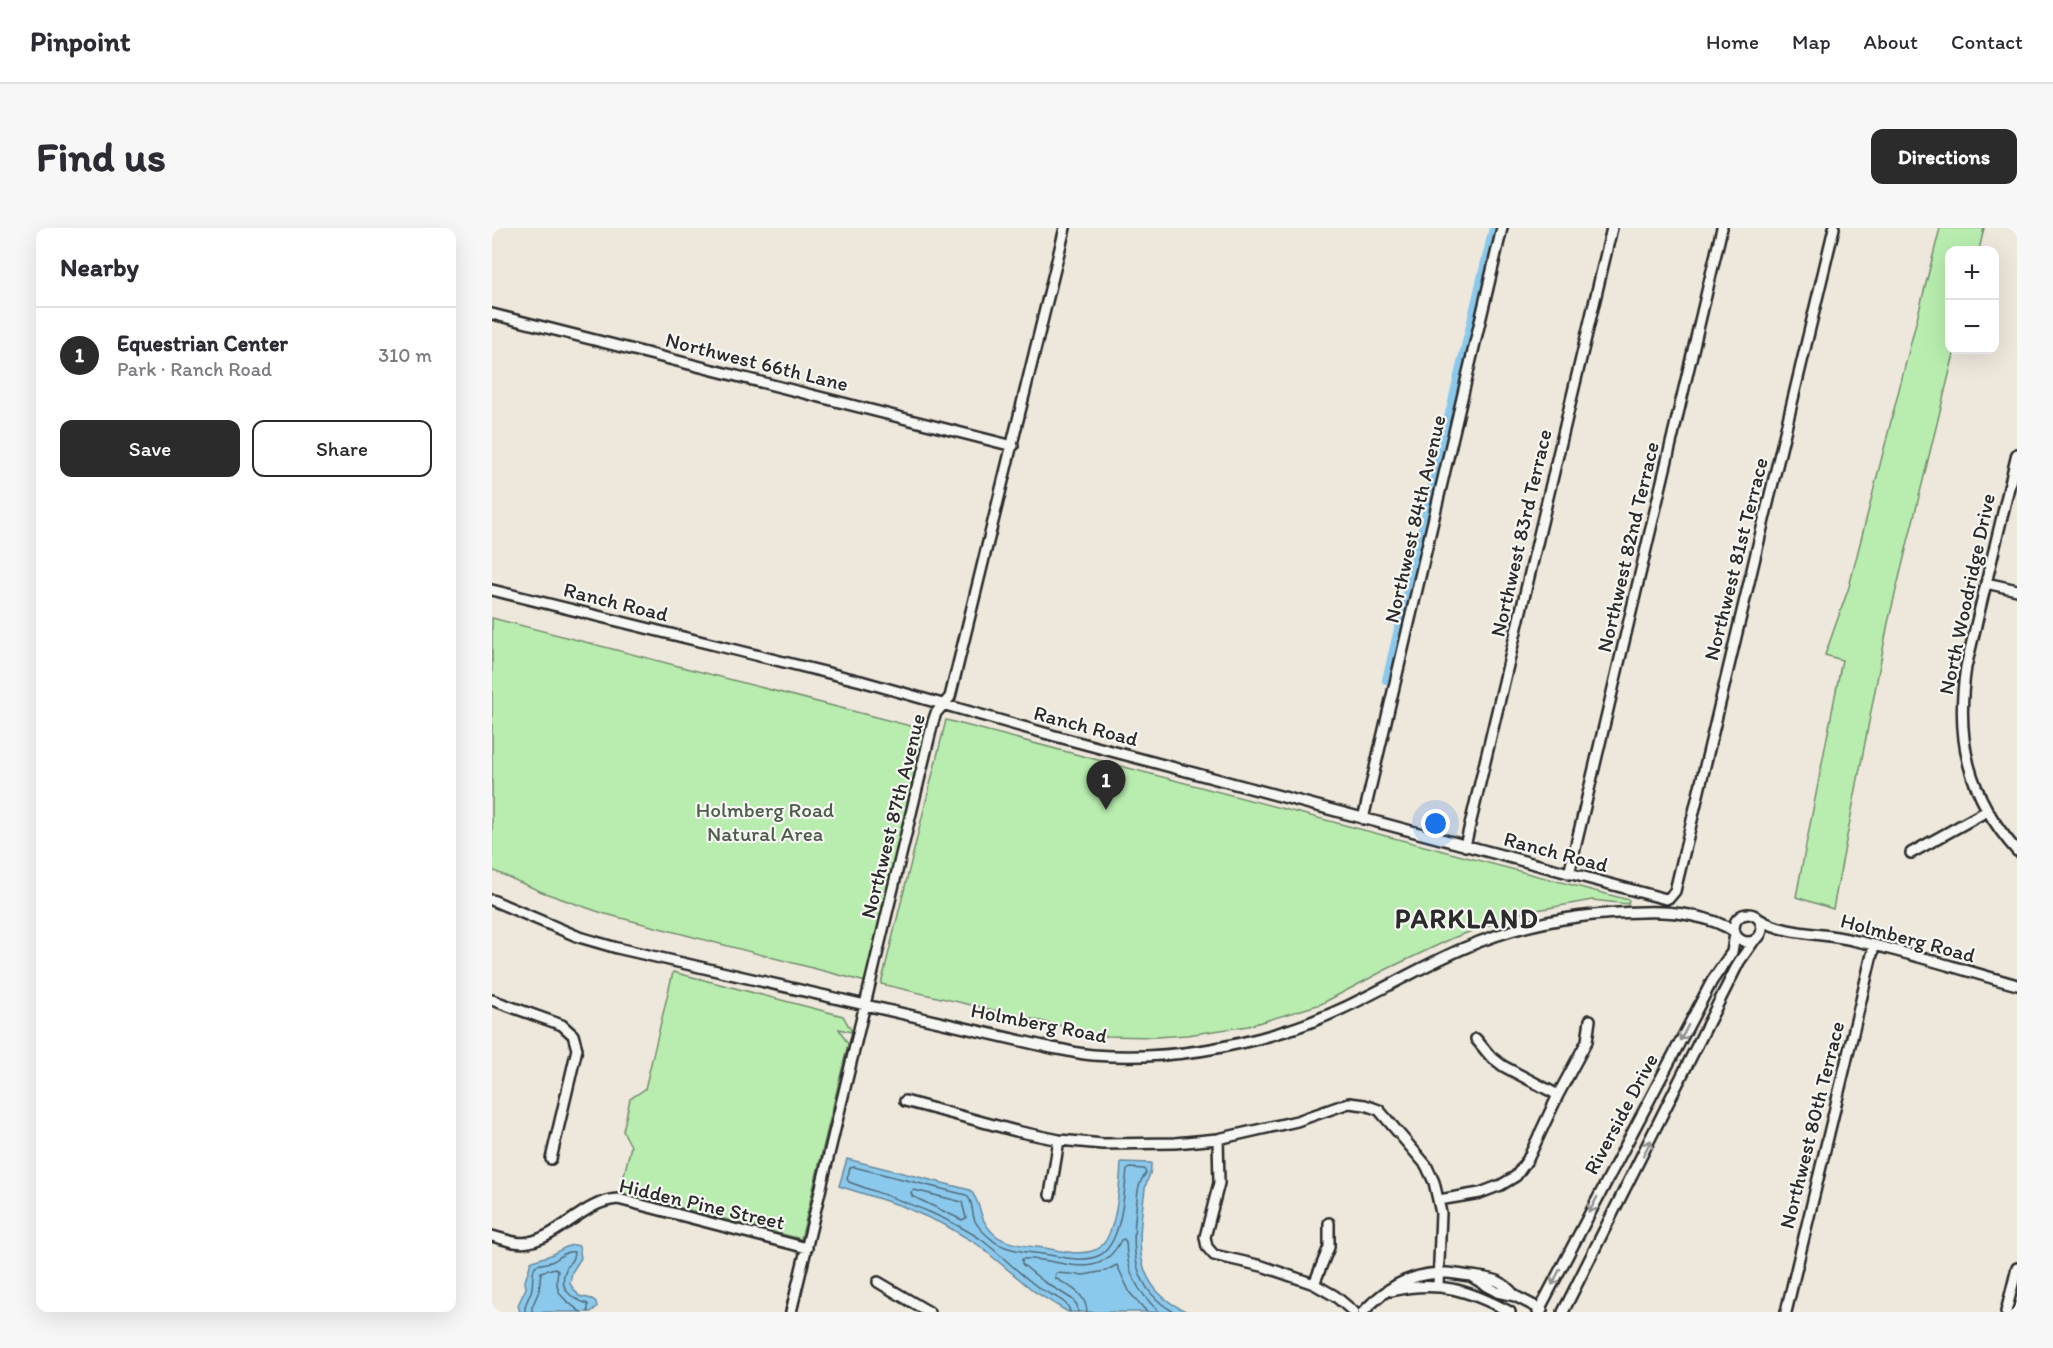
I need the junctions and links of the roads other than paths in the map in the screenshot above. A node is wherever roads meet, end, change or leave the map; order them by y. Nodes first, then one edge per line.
1 (1065, 228) edge
2 (1502, 228) edge
3 (1612, 228) edge
4 (1722, 228) edge
5 (1834, 228) edge
6 (492, 314) edge
7 (1012, 446) junction
8 (2017, 454) edge
9 (1986, 583) junction
10 (492, 590) edge
11 (2017, 590) edge
12 (943, 705) junction
13 (1987, 811) junction
14 (1363, 819) junction
15 (1465, 846) junction
16 (2017, 851) edge
17 (1911, 853) dead end
18 (1569, 874) junction
19 (1670, 897) joint
20 (492, 900) edge
21 (1740, 916) junction
22 (1759, 919) junction
23 (1714, 921) junction
24 (1789, 931) junction
25 (1735, 933) junction
26 (1756, 939) junction
27 (1874, 946) junction
28 (1712, 981) junction
29 (2017, 986) edge
30 (492, 1000) edge
31 (864, 1005) junction
32 (1590, 1020) dead end
33 (1476, 1039) dead end
34 (1558, 1095) junction
35 (904, 1101) dead end
36 (1218, 1139) junction
37 (1059, 1140) junction
38 (551, 1159) dead end
39 (1050, 1195) dead end
40 (1439, 1200) junction
41 (1329, 1223) dead end
42 (492, 1236) edge
43 (807, 1248) junction
44 (2017, 1268) edge
45 (1440, 1272) junction
46 (1472, 1277) junction
47 (878, 1282) dead end
48 (1314, 1284) junction
49 (1485, 1284) junction
50 (1438, 1286) junction
51 (1380, 1294) junction
52 (1515, 1296) junction
53 (1478, 1298) junction
54 (1540, 1311) edge
55 (791, 1312) edge
56 (929, 1312) edge
57 (1354, 1312) edge
58 (1363, 1312) edge
59 (1510, 1312) edge
60 (1563, 1312) edge
61 (1786, 1312) edge
62 (2006, 1312) edge

1 - 7 street, Northwest 87th Avenue
2 - 14 street, Northwest 84th Avenue
3 - 15 street, Northwest 83rd Terrace
4 - 18 street, Northwest 82nd Terrace
5 - 19 street, Northwest 81st Terrace
6 - 7 street, Northwest 66th Lane
7 - 12 street, Northwest 87th Avenue
8 - 9 street, North Woodridge Drive
9 - 11 street
9 - 13 street, North Woodridge Drive
10 - 12 street, Ranch Road
12 - 14 street, Ranch Road
12 - 31 street, Northwest 87th Avenue
13 - 16 street, North Woodridge Drive
13 - 17 street
14 - 15 street, Ranch Road
15 - 18 street, Ranch Road
18 - 19 street, Ranch Road
20 - 31 street, Holmberg Road
21 - 22 street
21 - 23 street, Holmberg Road
21 - 25 street
22 - 24 street, Holmberg Road
22 - 26 street
23 - 25 street, Holmberg Road
23 - 28 street
23 - 31 street, Holmberg Road
24 - 26 street, Holmberg Road
24 - 27 street, Holmberg Road
25 - 26 street
25 - 28 street, Riverside Drive
60 -> 26 street, Riverside Drive
27 - 29 street, Holmberg Road
27 - 61 street, Northwest 80th Terrace
28 -> 54 street, Riverside Drive
30 - 38 street
31 - 43 street, Northwest 87th Avenue
32 - 34 street
33 - 34 street
34 - 40 street
35 - 37 street
36 - 37 street
36 - 40 street
36 - 48 street
37 - 39 street
40 - 45 street
41 - 48 street
42 - 43 street, Hidden Pine Street
43 - 55 street, Northwest 87th Avenue
44 - 62 street
45 - 46 street
45 - 50 street
45 - 51 street
46 - 49 street
46 - 52 street
47 - 56 street
48 - 57 street
49 - 52 street
49 - 53 street
50 - 51 street
50 - 53 street
51 - 58 street
52 - 54 street
53 - 59 street

